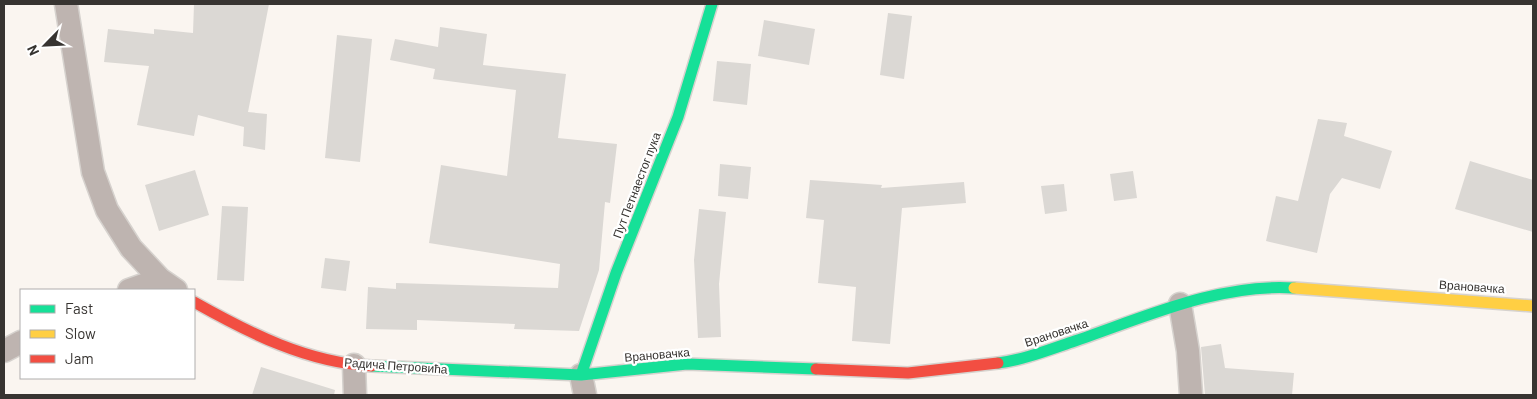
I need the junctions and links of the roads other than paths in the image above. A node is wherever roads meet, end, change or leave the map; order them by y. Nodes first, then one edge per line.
1 (66, 4) edge
2 (712, 4) edge
3 (168, 285) edge
4 (137, 289) edge
5 (195, 303) edge
6 (1180, 304) junction
7 (1533, 306) edge
8 (20, 343) edge
9 (4, 351) edge
10 (354, 365) junction
11 (583, 385) edge
12 (355, 395) edge
13 (1191, 395) edge

1 - 3 street
2 - 11 street, Пут Петнаестог пука
3 - 4 street
5 - 10 street, Радича Петровића
6 - 7 street, Врановачка
6 - 11 street, Врановачка
6 - 13 street
8 - 9 street
10 - 11 street, Радича Петровића
10 - 12 street

